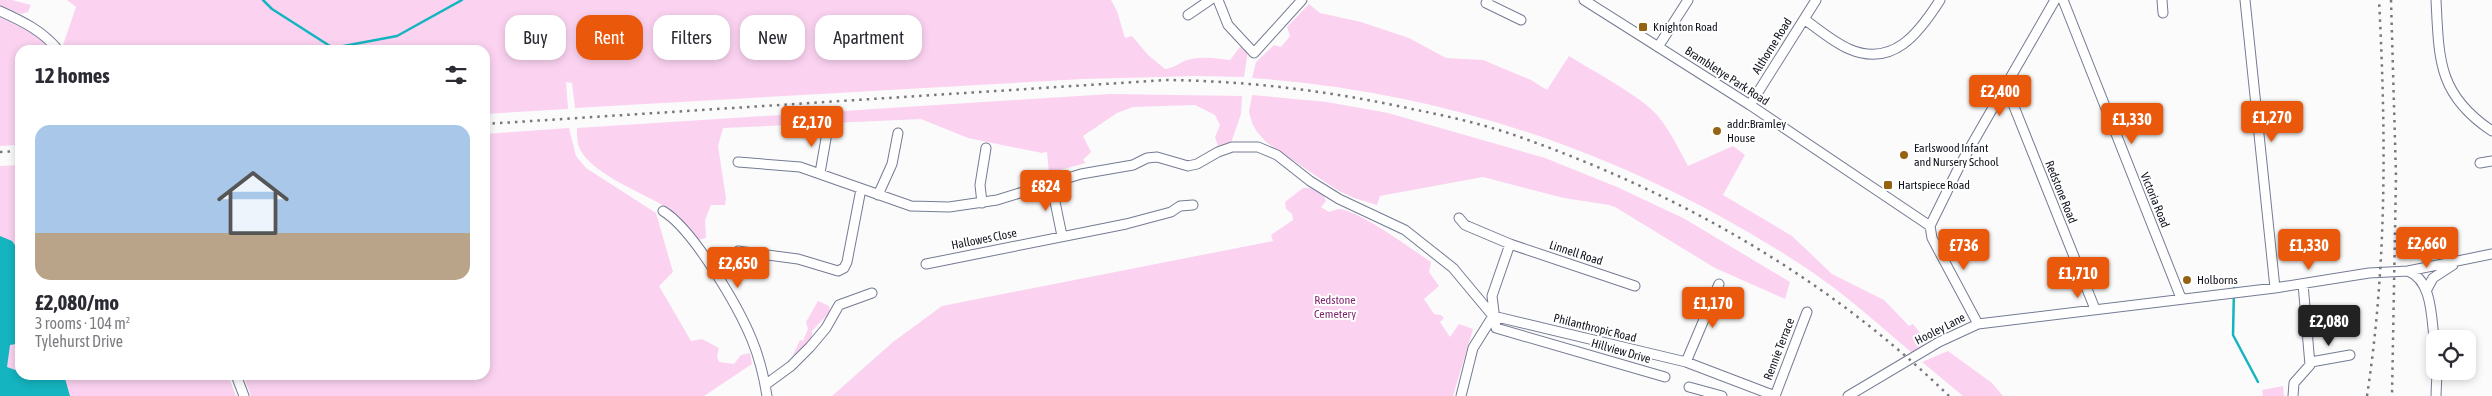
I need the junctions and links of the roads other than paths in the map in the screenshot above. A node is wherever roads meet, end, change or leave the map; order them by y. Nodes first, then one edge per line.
1 (1210, 0) edge
2 (1218, 0) edge
3 (1302, 0) edge
4 (1488, 0) edge
5 (1584, 0) edge
6 (1688, 0) edge
7 (1816, 0) edge
8 (1940, 0) edge
9 (2055, 0) edge
10 (2063, 0) edge
11 (2162, 0) edge
12 (2245, 0) edge
13 (2436, 0) edge
14 (0, 11) edge
15 (2163, 13) dead end
16 (1188, 15) dead end
17 (1804, 19) junction
18 (1521, 20) dead end
19 (54, 45) edge
20 (1658, 47) junction
21 (2005, 84) junction
22 (1750, 105) junction
23 (828, 127) dead end
24 (2492, 131) edge
25 (898, 133) dead end
26 (986, 148) dead end
27 (2492, 161) edge
28 (738, 162) dead end
29 (2480, 163) dead end
30 (820, 173) junction
31 (1051, 182) junction
32 (861, 189) junction
33 (878, 195) junction
34 (982, 203) junction
35 (1193, 205) dead end
36 (663, 211) dead end
37 (1458, 218) dead end
38 (1930, 226) junction
39 (1062, 236) junction
40 (1510, 244) junction
41 (738, 251) dead end
42 (2492, 254) edge
43 (2462, 261) junction
44 (926, 264) dead end
45 (2408, 271) junction
46 (1719, 284) dead end
47 (2303, 284) junction
48 (1635, 286) dead end
49 (2276, 288) junction
50 (2427, 290) junction
51 (872, 293) dead end
52 (2180, 298) junction
53 (2095, 309) junction
54 (1807, 312) dead end
55 (1493, 316) junction
56 (1978, 324) junction
57 (2433, 330) edge
58 (2350, 356) dead end
59 (1686, 362) junction
60 (2310, 362) junction
61 (1665, 377) dead end
62 (238, 380) edge
63 (2437, 380) edge
64 (765, 385) junction
65 (1689, 387) dead end
66 (244, 396) edge
67 (767, 396) edge
68 (1460, 396) edge
69 (1722, 396) edge
70 (1775, 396) edge
71 (1848, 396) edge
72 (2293, 396) edge
73 (2436, 396) edge

1 - 16 street
2 - 3 street
4 - 18 street
5 - 20 street, Brambletye Park Road
6 - 20 street
7 - 17 street, Althorne Road
8 - 17 street
9 - 21 street
10 - 52 street, Victoria Road
11 - 15 street
12 - 49 street
13 - 24 street
14 - 19 street
17 - 22 street, Althorne Road
20 - 22 street, Brambletye Park Road
21 - 38 street
21 - 53 street, Redstone Road
22 - 38 street, Brambletye Park Road
23 - 30 street
25 - 33 street
26 - 34 street
27 - 29 street
28 - 30 street
30 - 32 street
31 - 34 street
31 - 39 street
31 - 55 street
32 - 33 street
32 - 41 street
33 - 34 street
35 - 39 street, Hallowes Close
36 - 64 street
37 - 40 street, Linnell Road
38 - 56 street
39 - 44 street, Hallowes Close
40 - 48 street, Linnell Road
40 - 55 street
42 - 43 street, Hooley Lane
43 - 45 street, Hooley Lane
43 - 50 street
45 - 47 street, Hooley Lane
45 - 50 street
46 - 59 street
47 - 49 street, Hooley Lane
47 - 60 street
49 - 52 street, Hooley Lane
50 - 57 street
51 - 64 street
52 - 53 street, Hooley Lane
53 - 56 street, Hooley Lane
54 - 70 street, Rennie Terrace
55 - 59 street, Philanthropic Road
55 - 61 street, Hillview Drive
55 - 68 street
56 - 71 street, Hooley Lane
58 - 60 street
59 - 70 street, Philanthropic Road
60 - 72 street
62 - 66 street
63 - 73 street
64 - 67 street
65 - 69 street

